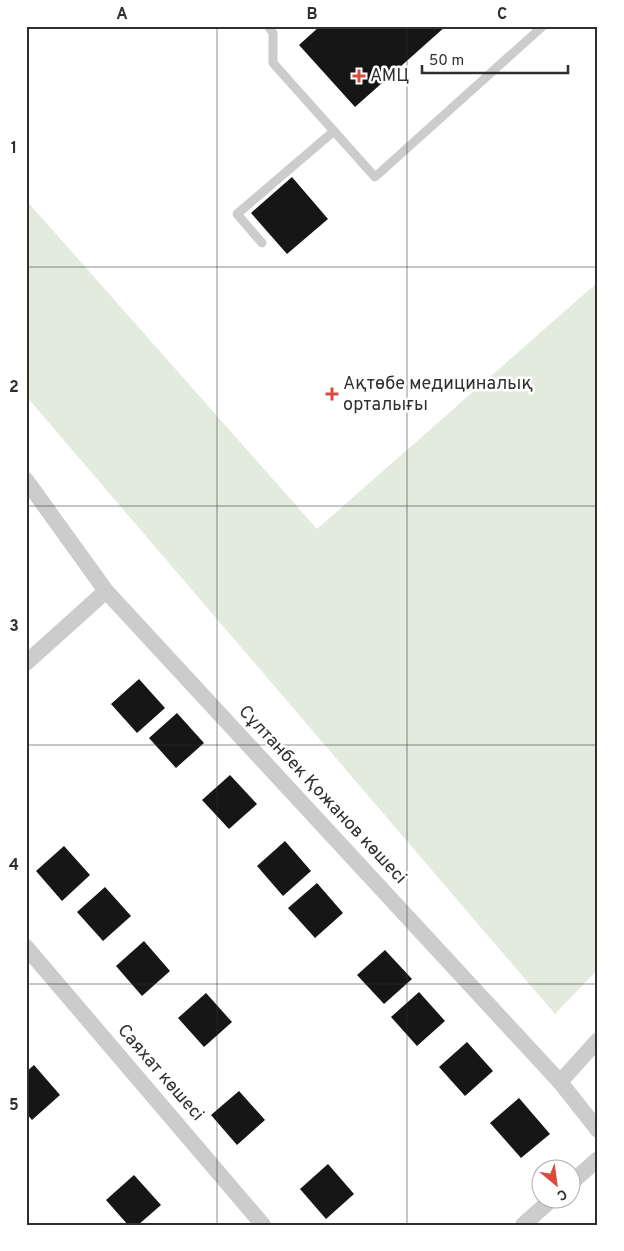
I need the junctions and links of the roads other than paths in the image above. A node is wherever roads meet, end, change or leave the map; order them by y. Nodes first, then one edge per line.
1 (281, 26) edge
2 (543, 26) edge
3 (271, 30) edge
4 (334, 131) junction
5 (262, 243) dead end
6 (26, 480) edge
7 (106, 591) junction
8 (26, 663) edge
9 (26, 948) edge
10 (598, 1040) edge
11 (560, 1082) junction
12 (598, 1130) edge
13 (598, 1159) edge
14 (582, 1173) edge
15 (542, 1208) edge
16 (263, 1225) edge
17 (523, 1225) edge

1 - 3 lane
2 - 4 lane
3 - 4 lane
4 - 5 lane
6 - 7 street, Сұлтанбек Қожанов көшесі
7 - 8 street
7 - 11 street, Сұлтанбек Қожанов көшесі
9 - 16 street, Саяхат көшесі
10 - 11 street
11 - 12 street, Сұлтанбек Қожанов көшесі
13 - 14 street
15 - 17 street

